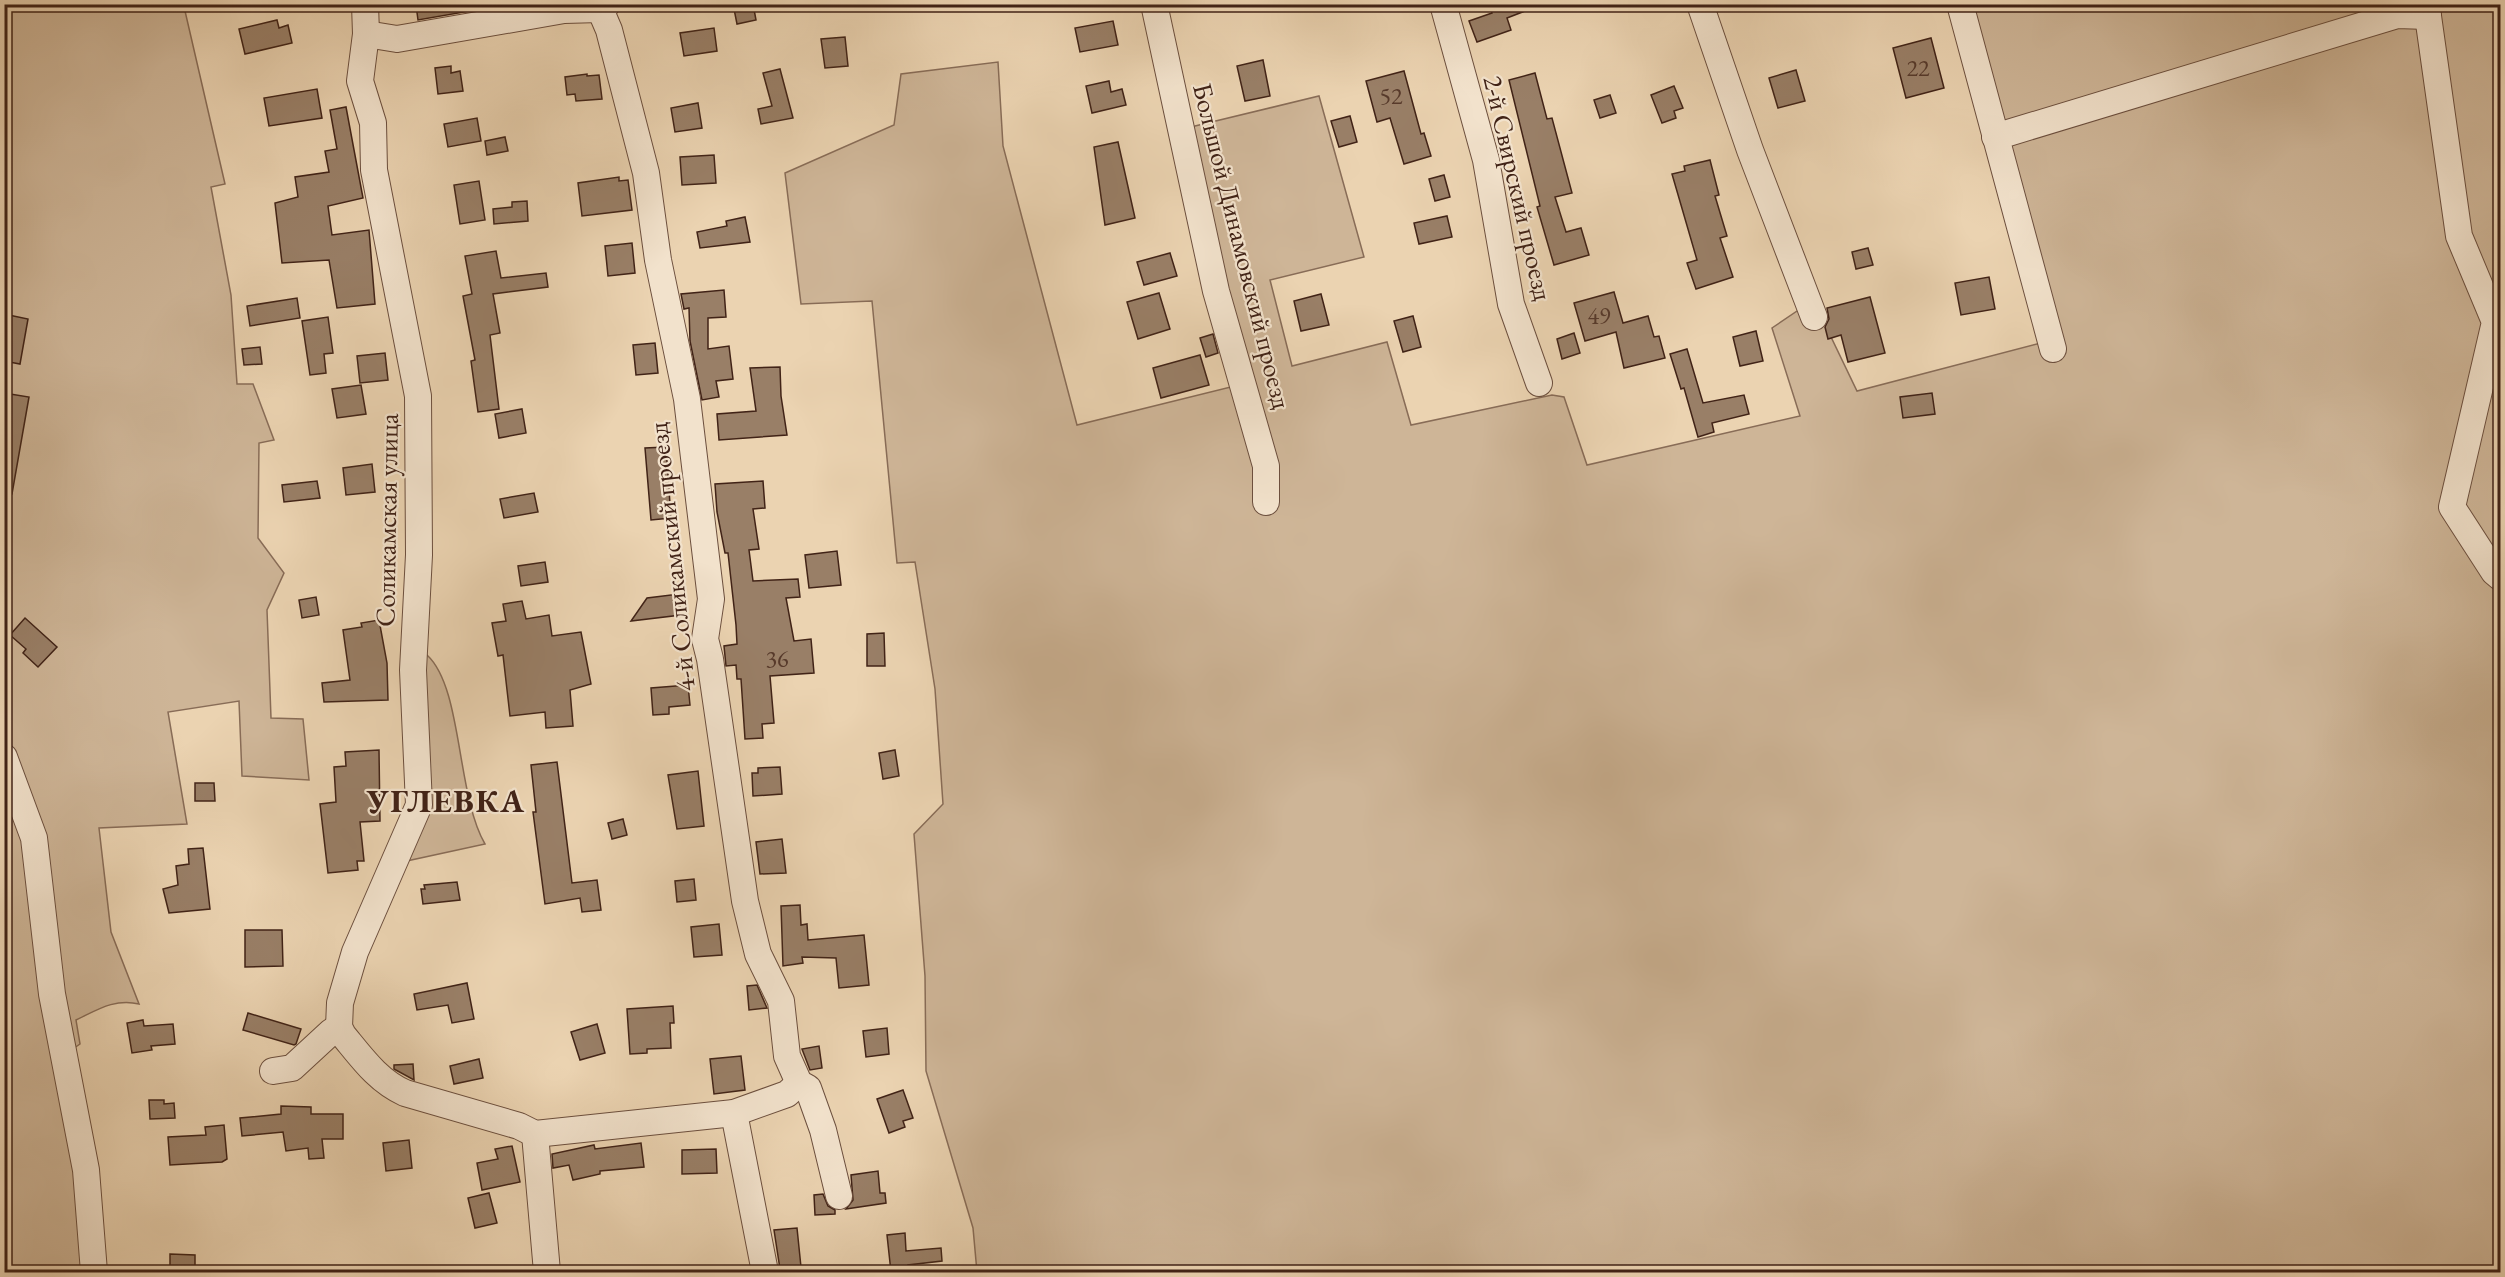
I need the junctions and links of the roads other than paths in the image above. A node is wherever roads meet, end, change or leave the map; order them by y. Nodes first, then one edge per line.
1 (365, 4) edge
2 (1154, 4) edge
3 (1443, 4) edge
4 (1700, 4) edge
5 (1960, 4) edge
6 (603, 7) edge
7 (2425, 10) edge
8 (366, 34) junction
9 (1995, 137) junction
10 (1815, 317) dead end
11 (2053, 349) dead end
12 (1539, 383) dead end
13 (1266, 502) dead end
14 (2500, 577) edge
15 (4, 757) edge
16 (339, 1027) junction
17 (273, 1071) dead end
18 (799, 1083) junction
19 (734, 1113) junction
20 (535, 1134) junction
21 (839, 1196) dead end
22 (94, 1272) edge
23 (547, 1272) edge
24 (765, 1272) edge

1 - 8 street, Соликамская улица
2 - 13 street, Большой Динамовский проезд
3 - 12 street, 2-й Свирский проезд
4 - 10 street
5 - 9 street
6 - 8 street
6 - 18 street, 4-й Соликамский проезд
7 - 9 street
7 - 14 street
8 - 16 street, Соликамская улица
9 - 11 street
15 - 22 street
16 - 17 street
16 - 20 street
18 - 19 street
18 - 21 street, 4-й Соликамский проезд
19 - 20 street
19 - 24 street
20 - 23 street

